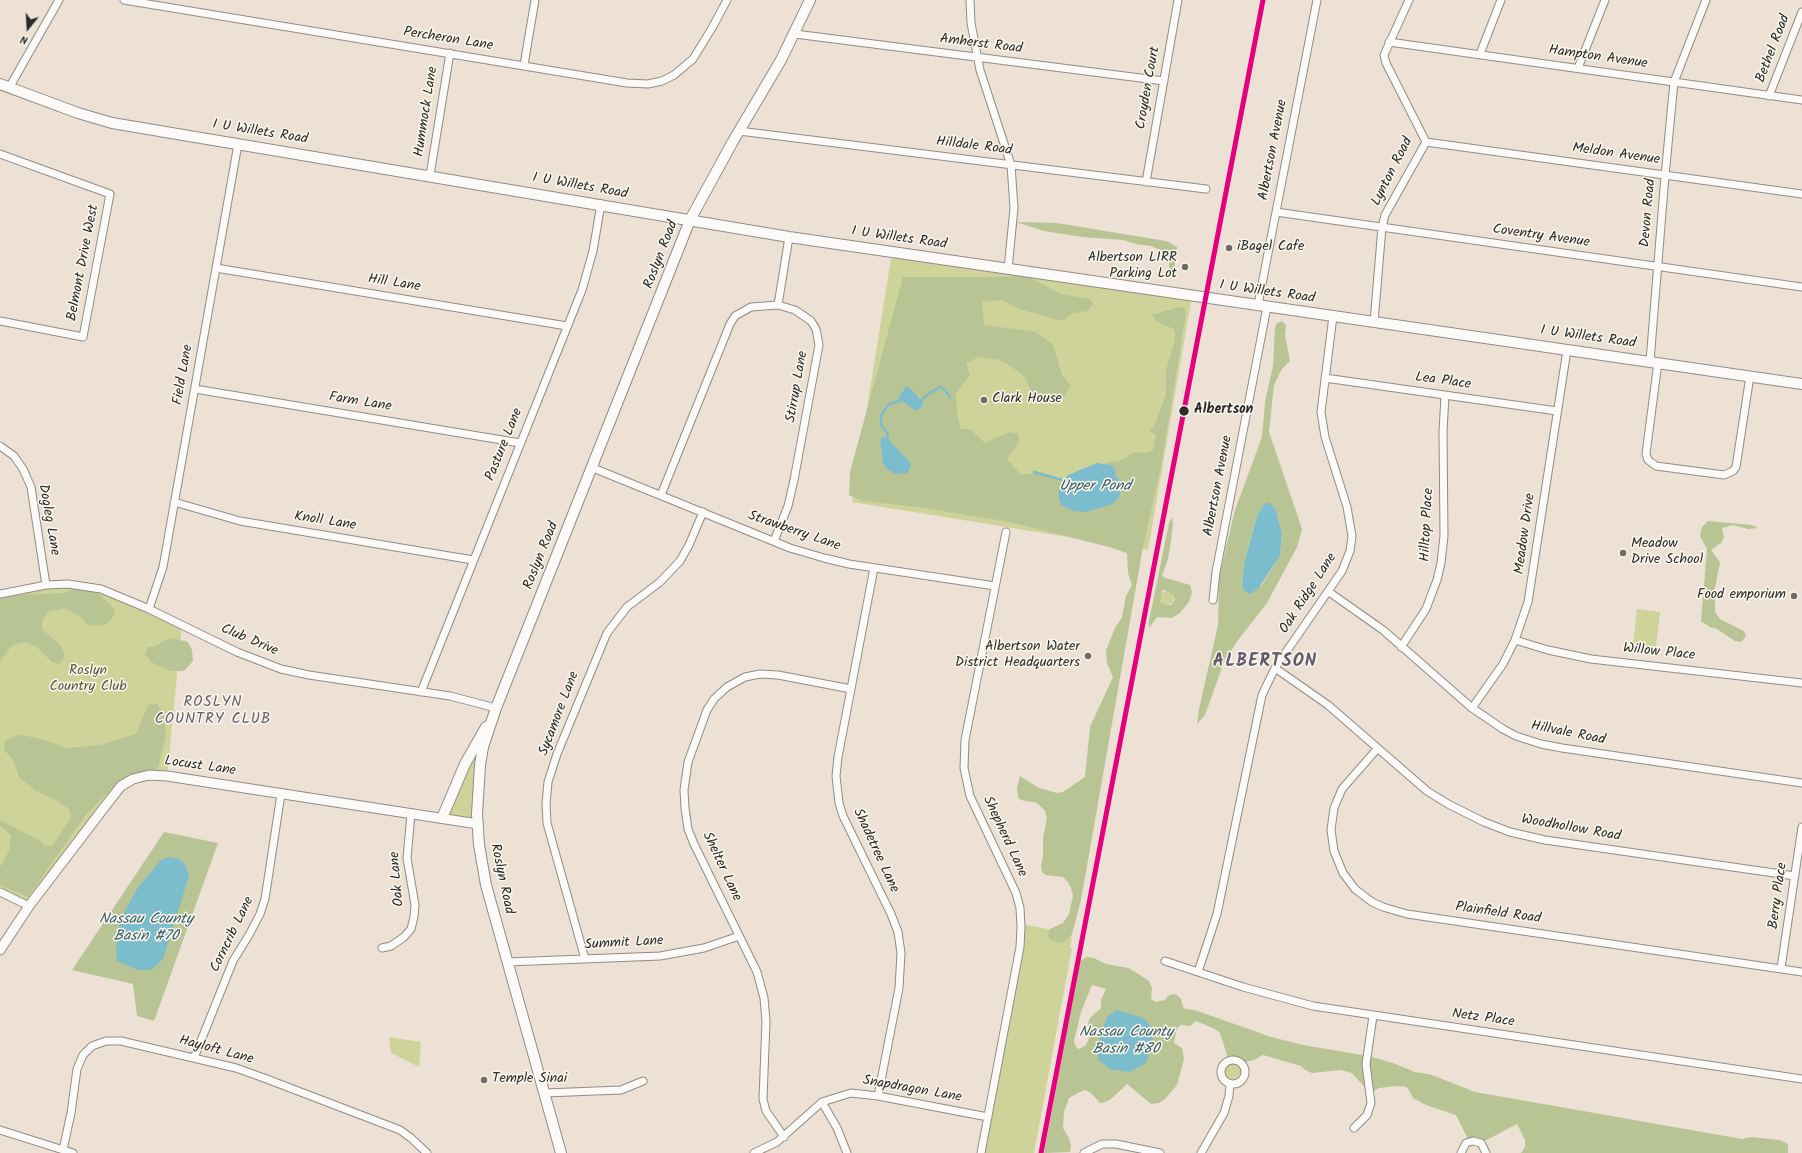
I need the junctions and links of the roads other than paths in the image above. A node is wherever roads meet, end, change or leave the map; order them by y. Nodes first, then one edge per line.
1 (60, 0) edge
2 (124, 0) edge
3 (534, 0) edge
4 (727, 0) edge
5 (810, 0) edge
6 (970, 0) edge
7 (1178, 0) edge
8 (1317, 0) edge
9 (1409, 0) edge
10 (1501, 0) edge
11 (1605, 0) edge
12 (1706, 0) edge
13 (1802, 12) edge
14 (795, 34) junction
15 (1389, 42) junction
16 (450, 53) junction
17 (1480, 54) junction
18 (978, 57) junction
19 (524, 65) junction
20 (1578, 68) junction
21 (1164, 80) junction
22 (1674, 82) junction
23 (5, 86) edge
24 (1770, 96) junction
25 (1802, 100) edge
26 (739, 131) junction
27 (1426, 142) junction
28 (238, 144) junction
29 (0, 154) edge
30 (1011, 165) junction
31 (1665, 175) junction
32 (430, 176) junction
33 (1146, 182) junction
34 (1206, 189) dead end
35 (1802, 194) edge
36 (601, 204) junction
37 (1276, 212) junction
38 (690, 220) junction
39 (1382, 227) junction
40 (789, 237) junction
41 (1658, 267) junction
42 (216, 268) junction
43 (1008, 269) junction
44 (1802, 287) edge
45 (778, 305) junction
46 (1262, 306) junction
47 (1333, 316) junction
48 (0, 321) edge
49 (1374, 322) junction
50 (567, 326) junction
51 (1567, 350) junction
52 (1654, 362) junction
53 (1750, 376) junction
54 (1325, 378) junction
55 (1802, 384) edge
56 (195, 389) junction
57 (1445, 395) junction
58 (1557, 412) junction
59 (520, 443) junction
60 (0, 446) edge
61 (593, 468) junction
62 (661, 495) junction
63 (174, 502) junction
64 (703, 512) junction
65 (1006, 532) dead end
66 (774, 541) junction
67 (473, 560) junction
68 (874, 568) junction
69 (46, 585) junction
70 (995, 586) junction
71 (1329, 592) junction
72 (0, 594) edge
73 (1213, 600) dead end
74 (149, 609) junction
75 (1515, 640) junction
76 (1401, 647) junction
77 (1275, 668) junction
78 (1802, 683) edge
79 (851, 689) junction
80 (421, 692) junction
81 (496, 708) junction
82 (1472, 708) junction
83 (1377, 749) junction
84 (1802, 784) edge
85 (281, 794) junction
86 (411, 814) junction
87 (442, 818) junction
88 (478, 824) junction
89 (1802, 827) edge
90 (1795, 876) junction
91 (0, 892) edge
92 (29, 906) junction
93 (740, 936) junction
94 (382, 948) dead end
95 (0, 950) edge
96 (585, 959) junction
97 (1165, 961) dead end
98 (508, 962) junction
99 (1781, 968) junction
100 (1198, 972) junction
101 (1802, 972) edge
102 (1373, 1016) junction
103 (194, 1058) junction
104 (1802, 1079) edge
105 (643, 1081) dead end
106 (1230, 1084) dead end
107 (545, 1093) junction
108 (878, 1096) junction
109 (822, 1102) junction
110 (988, 1117) junction
111 (1354, 1128) dead end
112 (0, 1130) edge
113 (784, 1136) junction
114 (63, 1150) junction
115 (73, 1153) edge
116 (427, 1153) edge
117 (561, 1153) edge
118 (754, 1153) edge
119 (846, 1153) edge
120 (981, 1153) edge
121 (1085, 1153) edge
122 (1160, 1153) edge
123 (1201, 1153) edge
124 (1460, 1153) edge
125 (1486, 1153) edge

1 - 23 street
2 - 16 street, Percheron Lane
3 - 19 street
4 - 19 street, Percheron Lane
5 - 14 main road, Roslyn Road
6 - 18 street
7 - 21 street, Croyden Court
8 - 37 street, Albertson Avenue
9 - 15 street, Lynton Road
10 - 17 street
11 - 20 street
12 - 22 street, Devon Road
13 - 24 street, Bethel Road
14 - 18 street, Amherst Road
14 - 26 main road, Roslyn Road
15 - 17 street, Hampton Avenue
15 - 27 street, Lynton Road
16 - 19 street, Percheron Lane
16 - 32 street, Hummock Lane
17 - 20 street, Hampton Avenue
18 - 21 street, Amherst Road
18 - 30 street
20 - 22 street, Hampton Avenue
21 - 33 street, Croyden Court
22 - 24 street, Hampton Avenue
22 - 31 street, Devon Road
23 - 28 main road, I U Willets Road
24 - 25 street, Hampton Avenue
26 - 30 street, Hilldale Road
26 - 38 main road, Roslyn Road
27 - 31 street, Meldon Avenue
27 - 39 street, Lynton Road
28 - 32 main road, I U Willets Road
28 - 42 street, Field Lane
29 - 48 street, Belmont Drive West
30 - 33 street, Hilldale Road
30 - 43 street
31 - 35 street, Meldon Avenue
31 - 41 street, Devon Road
32 - 36 main road, I U Willets Road
33 - 34 street, Hilldale Road
36 - 38 main road, I U Willets Road
36 - 50 street, Pasture Lane
37 - 39 street, Coventry Avenue
37 - 46 street, Albertson Avenue
38 - 40 main road, I U Willets Road
38 - 61 main road, Roslyn Road
39 - 41 street, Coventry Avenue
39 - 49 street, Lynton Road
40 - 43 main road, I U Willets Road
40 - 45 street
41 - 44 street, Coventry Avenue
41 - 52 street, Devon Road
42 - 50 street, Hill Lane
42 - 56 street, Field Lane
43 - 46 main road, I U Willets Road
45 - 62 street, Stirrup Lane
45 - 66 street, Stirrup Lane
46 - 47 main road, I U Willets Road
46 - 73 street, Albertson Avenue
47 - 49 main road, I U Willets Road
47 - 54 street, Oak Ridge Lane
49 - 51 main road, I U Willets Road
50 - 59 street, Pasture Lane
51 - 52 main road, I U Willets Road
51 - 58 street, Meadow Drive
52 - 53 main road, I U Willets Road
52 - 53 street, Devon Road
53 - 55 main road, I U Willets Road
54 - 57 street, Lea Place
54 - 71 street, Oak Ridge Lane
56 - 59 street, Farm Lane
56 - 63 street, Field Lane
57 - 58 street, Lea Place
57 - 76 street, Hilltop Place
58 - 75 street, Meadow Drive
59 - 67 street, Pasture Lane
60 - 69 street, Dogleg Lane
61 - 62 street, Strawberry Lane
61 - 81 main road, Roslyn Road
62 - 64 street, Strawberry Lane
63 - 67 street, Knoll Lane
63 - 74 street, Field Lane
64 - 66 street, Strawberry Lane
64 - 96 street, Sycamore Lane
65 - 70 street, Shepherd Lane
66 - 68 street, Strawberry Lane
67 - 80 street, Pasture Lane
68 - 70 street, Strawberry Lane
68 - 79 street, Shadetree Lane
69 - 72 street, Club Drive
69 - 74 street, Club Drive
70 - 110 street, Shepherd Lane
71 - 76 street, Hillvale Road
71 - 77 street, Oak Ridge Lane
74 - 80 street, Club Drive
75 - 78 street, Willow Place
75 - 82 street, Meadow Drive
76 - 82 street, Hillvale Road
77 - 83 street, Woodhollow Road
77 - 100 street, Oak Ridge Lane
79 - 93 street, Shelter Lane
79 - 108 street, Shadetree Lane
80 - 81 street, Club Drive
81 - 87 main road
81 - 88 main road, Roslyn Road
82 - 84 street, Hillvale Road
83 - 90 street, Woodhollow Road
83 - 99 street, Plainfield Road
85 - 86 street, Locust Lane
85 - 92 street, Locust Lane
85 - 103 street, Corncrib Lane
86 - 87 street, Locust Lane
86 - 94 street, Oak Lane
87 - 88 street, Locust Lane
88 - 98 main road, Roslyn Road
89 - 90 street, Berry Place
90 - 99 street, Berry Place
91 - 92 street
92 - 95 street, Locust Lane
93 - 96 street, Summit Lane
93 - 113 street, Shelter Lane
96 - 98 street, Summit Lane
97 - 100 street, Netz Place
98 - 107 main road, Roslyn Road
99 - 101 street, Plainfield Road
100 - 102 street, Netz Place
102 - 104 street, Netz Place
102 - 111 street
103 - 114 street, Hayloft Lane
103 - 116 street, Hayloft Lane
105 - 107 street
106 - 123 street
107 - 117 main road, Roslyn Road
108 - 109 street, Snapdragon Lane
108 - 110 street, Snapdragon Lane
109 - 113 street, Snapdragon Lane
109 - 119 street
110 - 120 street, Shepherd Lane
112 - 114 street
113 - 118 street, Snapdragon Lane
114 - 115 street
121 - 122 street
124 - 125 street

